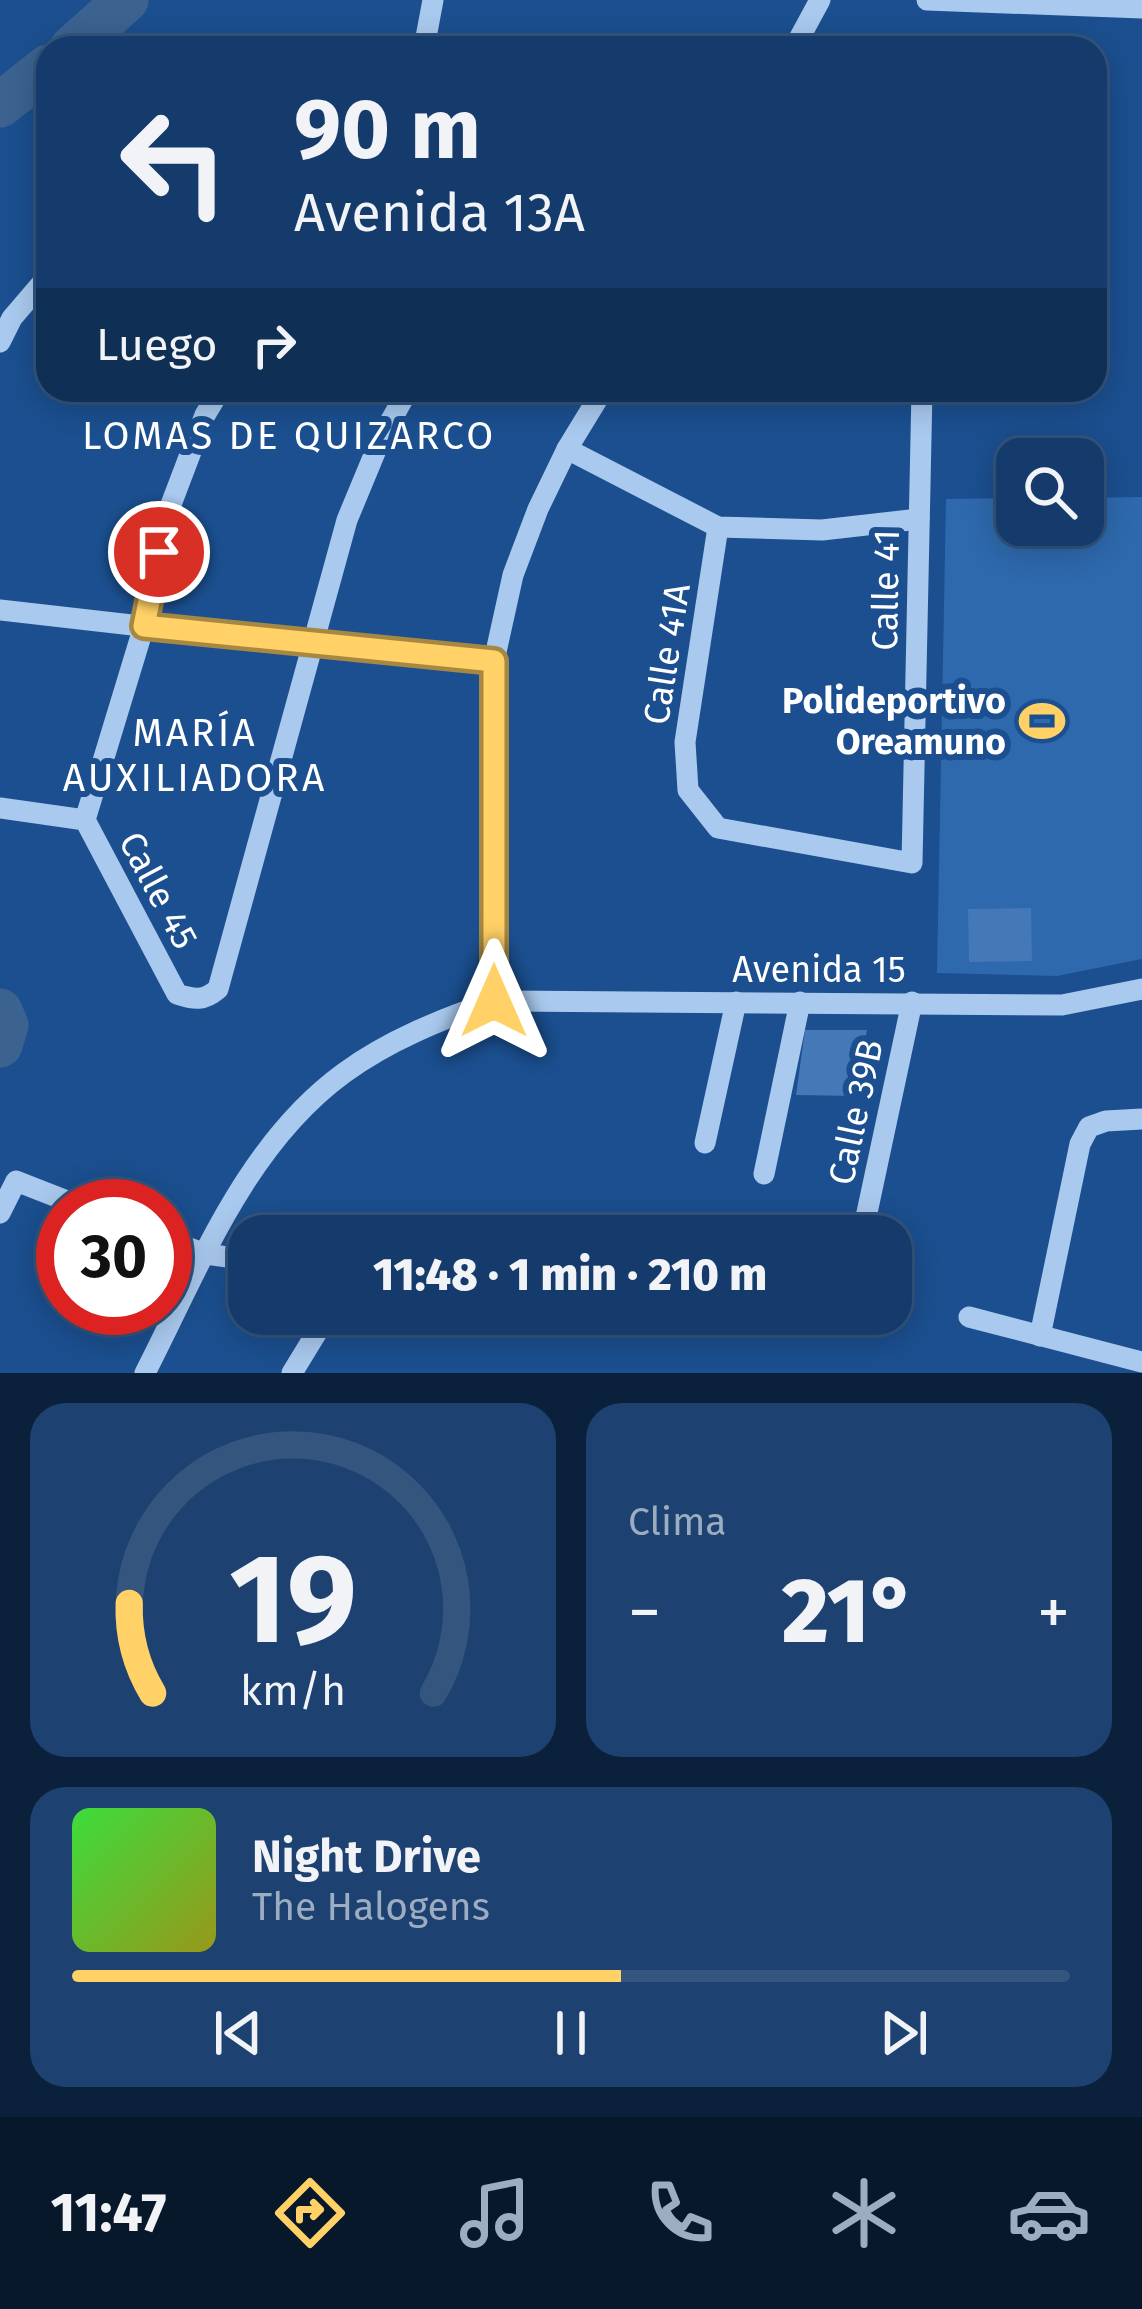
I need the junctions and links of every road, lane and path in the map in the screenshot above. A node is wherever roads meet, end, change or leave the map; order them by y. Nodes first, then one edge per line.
1 (433, 0) edge
2 (820, 0) edge
3 (926, 0) edge
4 (1142, 8) edge
5 (426, 36) edge
6 (800, 36) edge
7 (36, 287) edge
8 (6, 313) edge
9 (0, 341) edge
10 (213, 402) edge
11 (401, 402) edge
12 (596, 402) edge
13 (922, 402) edge
14 (567, 449) junction
15 (919, 519) junction
16 (718, 527) junction
17 (0, 610) edge
18 (144, 626) junction
19 (316, 646) junction
20 (494, 661) junction
21 (688, 790) joint
22 (0, 808) edge
23 (85, 820) junction
24 (1142, 989) edge
25 (494, 1001) junction
26 (736, 1002) junction
27 (800, 1002) junction
28 (912, 1003) junction
29 (1142, 1119) edge
30 (705, 1143) dead end
31 (764, 1174) dead end
32 (36, 1189) edge
33 (0, 1213) edge
34 (867, 1215) edge
35 (192, 1249) edge
36 (206, 1254) junction
37 (228, 1257) edge
38 (969, 1317) dead end
39 (315, 1335) edge
40 (1040, 1336) junction
41 (1142, 1362) edge
42 (146, 1373) edge
43 (292, 1373) edge

1 - 5 street
2 - 6 street
3 - 4 street
7 - 8 street
8 - 9 street
10 - 18 street, Calle 45
11 - 19 street
12 - 14 street
13 - 15 street, Calle 41
14 - 16 street
14 - 20 street
15 - 16 street
15 - 21 street, Calle 41
16 - 21 street, Calle 41A
17 - 18 street
18 - 19 street
18 - 23 street, Calle 45
19 - 20 street
19 - 23 street, Calle 45
20 - 25 street
22 - 23 street
24 - 28 street, Avenida 15
25 - 26 street, Avenida 15
25 - 36 street
26 - 27 street, Avenida 15
26 - 30 street
27 - 28 street, Avenida 15
27 - 31 street
28 - 34 street, Calle 39B
29 - 40 street
32 - 33 street
35 - 36 street
36 - 37 street
36 - 42 street
38 - 40 street
39 - 43 street
40 - 41 street

